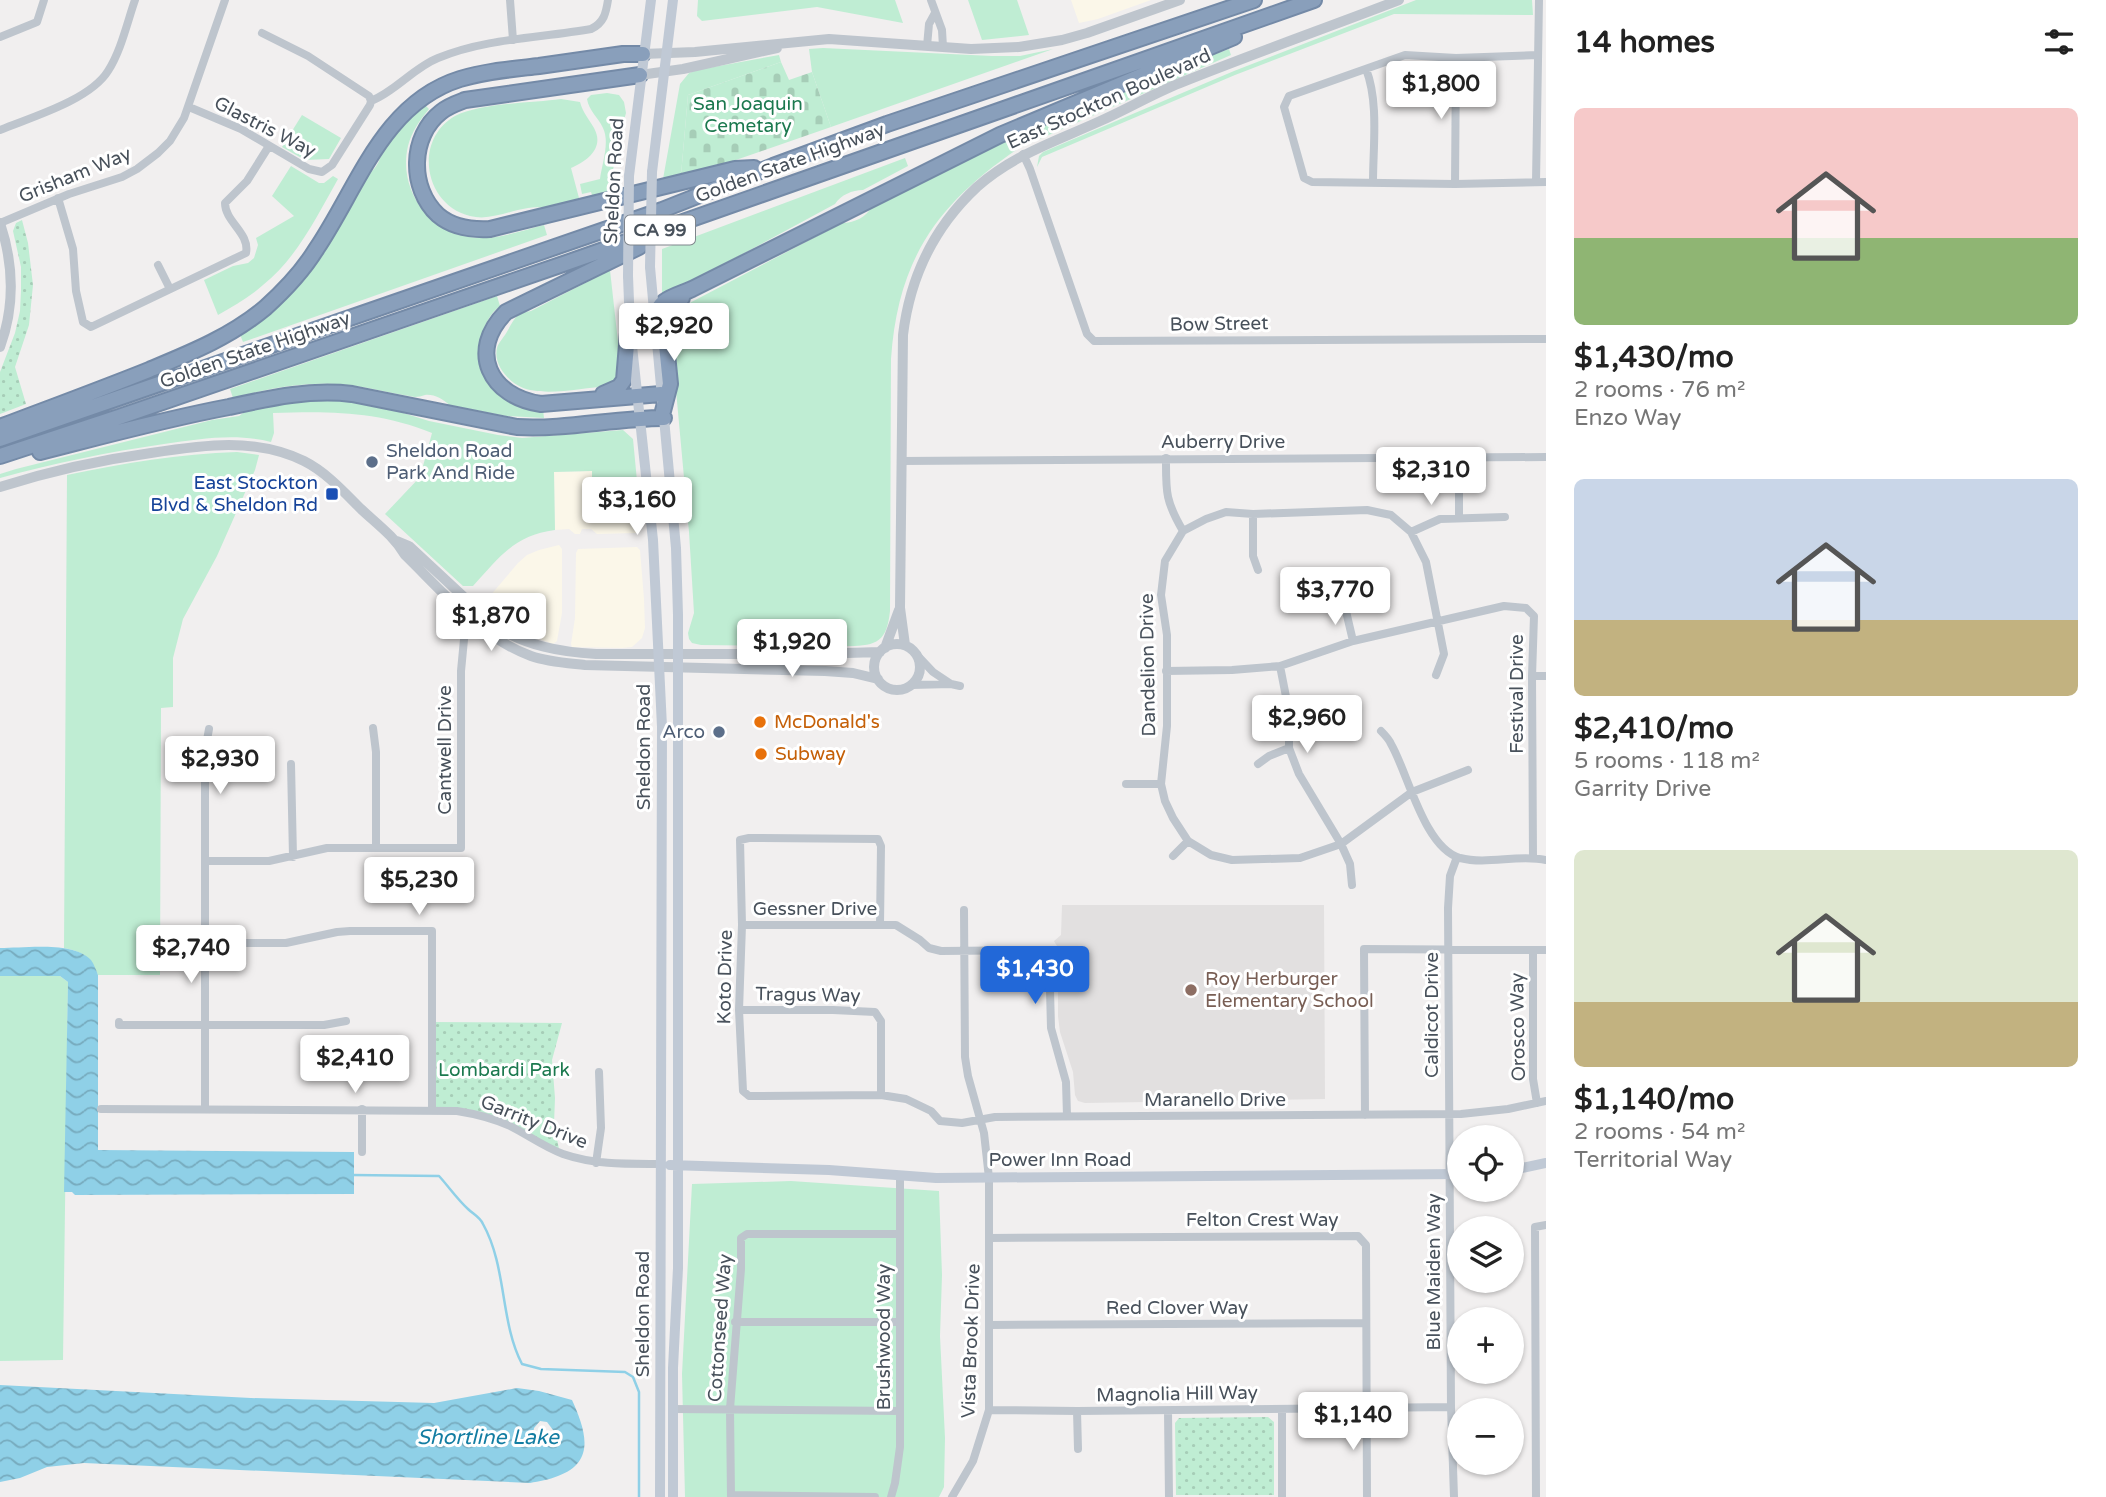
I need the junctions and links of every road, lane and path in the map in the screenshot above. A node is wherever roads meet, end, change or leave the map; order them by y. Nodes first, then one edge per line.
1 (44, 0) edge
2 (135, 0) edge
3 (225, 0) edge
4 (510, 0) edge
5 (608, 0) edge
6 (650, 0) edge
7 (673, 0) edge
8 (931, 0) edge
9 (1180, 0) edge
10 (1254, 0) edge
11 (1314, 0) edge
12 (1323, 0) edge
13 (1399, 0) edge
14 (1539, 0) edge
15 (936, 13) junction
16 (262, 33) dead end
17 (0, 37) edge
18 (513, 40) junction
19 (795, 43) junction
20 (927, 46) junction
21 (943, 47) junction
22 (667, 53) junction
23 (643, 54) junction
24 (1538, 55) junction
25 (1456, 58) junction
26 (1366, 69) junction
27 (664, 72) junction
28 (640, 75) junction
29 (371, 101) junction
30 (189, 107) junction
31 (0, 130) edge
32 (269, 146) junction
33 (1023, 154) junction
34 (773, 166) junction
35 (1373, 183) junction
36 (1535, 183) junction
37 (1546, 183) edge
38 (1455, 184) junction
39 (58, 198) junction
40 (711, 212) junction
41 (0, 223) edge
42 (158, 265) dead end
43 (170, 289) junction
44 (692, 289) junction
45 (654, 319) junction
46 (629, 321) junction
47 (1546, 338) edge
48 (0, 347) edge
49 (661, 394) junction
50 (637, 395) junction
51 (588, 399) junction
52 (664, 415) junction
53 (640, 418) junction
54 (0, 427) edge
55 (0, 439) edge
56 (2, 455) edge
57 (1459, 457) junction
58 (1546, 457) edge
59 (1166, 458) junction
60 (901, 461) junction
61 (0, 487) edge
62 (1253, 514) junction
63 (1459, 517) junction
64 (1505, 517) dead end
65 (1183, 531) junction
66 (1411, 532) junction
67 (1258, 570) dead end
68 (1345, 607) dead end
69 (900, 608) junction
70 (471, 612) junction
71 (1437, 622) junction
72 (1353, 641) junction
73 (905, 645) junction
74 (882, 650) junction
75 (660, 653) junction
76 (678, 653) junction
77 (814, 654) junction
78 (916, 654) junction
79 (1280, 666) junction
80 (660, 668) junction
81 (678, 668) junction
82 (736, 669) junction
83 (1166, 671) junction
84 (1436, 675) dead end
85 (1532, 676) junction
86 (1546, 676) edge
87 (878, 680) junction
88 (911, 685) junction
89 (373, 728) dead end
90 (209, 729) dead end
91 (1381, 731) dead end
92 (1289, 748) junction
93 (291, 764) dead end
94 (1258, 764) dead end
95 (1468, 770) dead end
96 (1126, 784) dead end
97 (1161, 784) junction
98 (1412, 792) junction
99 (1188, 841) junction
100 (1342, 844) junction
101 (376, 848) junction
102 (1173, 856) dead end
103 (293, 857) junction
104 (1457, 857) junction
105 (1533, 857) junction
106 (205, 860) junction
107 (1546, 860) edge
108 (1353, 885) dead end
109 (964, 910) dead end
110 (742, 925) junction
111 (880, 925) junction
112 (205, 943) junction
113 (1448, 949) junction
114 (1532, 950) junction
115 (1546, 950) edge
116 (964, 951) junction
117 (739, 1010) junction
118 (346, 1021) dead end
119 (119, 1022) dead end
120 (205, 1025) junction
121 (599, 1072) dead end
122 (881, 1095) junction
123 (1542, 1102) edge
124 (101, 1109) dead end
125 (205, 1109) junction
126 (362, 1109) junction
127 (432, 1110) junction
128 (1449, 1114) junction
129 (1365, 1115) junction
130 (1067, 1116) junction
131 (982, 1119) junction
132 (1450, 1125) edge
133 (362, 1152) dead end
134 (596, 1163) junction
135 (1546, 1163) edge
136 (660, 1164) junction
137 (677, 1165) junction
138 (1524, 1168) edge
139 (1447, 1174) edge
140 (900, 1175) junction
141 (989, 1178) junction
142 (1454, 1202) edge
143 (1546, 1225) edge
144 (900, 1234) junction
145 (990, 1238) junction
146 (735, 1322) junction
147 (900, 1322) junction
148 (1366, 1322) junction
149 (989, 1325) junction
150 (1451, 1398) edge
151 (1447, 1407) edge
152 (1368, 1408) junction
153 (673, 1409) junction
154 (730, 1409) junction
155 (1282, 1409) junction
156 (989, 1410) junction
157 (1168, 1410) junction
158 (900, 1411) junction
159 (1077, 1411) junction
160 (1078, 1449) dead end
161 (1453, 1475) edge
162 (731, 1496) edge
163 (660, 1497) edge
164 (673, 1497) edge
165 (875, 1497) edge
166 (891, 1497) edge
167 (952, 1497) edge
168 (1169, 1497) edge
169 (1282, 1497) edge
170 (1367, 1497) edge
171 (1454, 1497) edge
172 (1536, 1497) edge

1 - 17 street
2 - 31 street
3 - 30 street, Grisham Way
4 - 18 street
5 - 18 street
6 - 23 main road, Sheldon Road
7 - 22 main road, Sheldon Road
8 - 15 street
9 - 21 street
10 - 34 highway, Golden State Highway / CA 99
11 - 40 highway, Golden State Highway / CA 99
12 - 44 highway
13 - 33 street, East Stockton Boulevard
14 - 24 street
15 - 20 street
15 - 21 street
16 - 29 street
18 - 29 street
19 - 20 street
19 - 22 street
19 - 27 street
20 - 21 street
22 - 23 street
22 - 27 main road, Sheldon Road
23 - 28 main road, Sheldon Road
23 - 54 highway
24 - 25 street
24 - 36 street
25 - 26 street
25 - 38 street
26 - 35 street
26 - 35 street
27 - 28 street
27 - 45 main road, Sheldon Road, bridge
28 - 34 highway
28 - 46 main road, Sheldon Road, bridge
29 - 32 street, Glastris Way
30 - 32 street, Glastris Way
30 - 39 street, Grisham Way
32 - 43 street
33 - 47 street, Bow Street
33 - 60 street, East Stockton Boulevard
34 - 55 highway, Golden State Highway / CA 99
35 - 38 street
36 - 37 street
36 - 38 street
39 - 41 street, Grisham Way
39 - 43 street
40 - 51 highway
40 - 56 highway, Golden State Highway / CA 99
41 - 48 street
42 - 43 street
44 - 45 highway
44 - 52 highway
45 - 49 main road, Sheldon Road
46 - 50 main road, Sheldon Road
46 - 51 highway
49 - 50 highway
49 - 52 main road, Sheldon Road
50 - 51 highway
50 - 53 main road, Sheldon Road
52 - 53 highway
52 - 76 main road, Sheldon Road
53 - 56 highway
53 - 75 main road, Sheldon Road
57 - 58 street, Auberry Drive
57 - 59 street, Auberry Drive
57 - 63 street
59 - 60 street, Auberry Drive
59 - 65 street
60 - 69 street, East Stockton Boulevard
61 - 70 street
62 - 65 street
62 - 66 street
62 - 67 street
63 - 64 street
63 - 66 street
65 - 83 street, Dandelion Drive
66 - 71 street
68 - 72 street
69 - 73 street, East Stockton Boulevard
69 - 74 street, East Stockton Boulevard
70 - 75 street
70 - 80 street
70 - 101 street, Cantwell Drive
71 - 72 street, Festival Drive
71 - 84 street
71 - 85 street, Festival Drive
72 - 79 street, Festival Drive
73 - 74 street
73 - 78 street
74 - 77 street
74 - 87 street
75 - 76 street
75 - 80 main road, Sheldon Road
76 - 77 street
76 - 81 main road, Sheldon Road
77 - 82 street
78 - 88 street
78 - 88 street
79 - 83 street, Festival Drive
79 - 92 street
80 - 81 street
80 - 136 main road, Sheldon Road
81 - 82 street
81 - 137 main road, Sheldon Road
82 - 87 street
83 - 97 street, Dandelion Drive
85 - 86 street
85 - 105 street, Festival Drive
87 - 88 street
89 - 101 street
90 - 106 street
91 - 98 street
92 - 94 street
92 - 100 street
93 - 103 street
95 - 98 street
96 - 97 street
97 - 99 street, Dandelion Drive
98 - 100 street
98 - 104 street
99 - 100 street
99 - 102 street
100 - 108 street
101 - 103 street, Cantwell Drive
103 - 106 street, Cantwell Drive
104 - 105 street
104 - 113 street, Caldicot Drive
105 - 107 street
106 - 112 street
109 - 116 street, Vista Brook Drive
110 - 111 street, Gessner Drive
110 - 111 street, Koto Drive
110 - 117 street, Koto Drive
111 - 116 street, Gessner Drive
112 - 120 street
112 - 127 street
113 - 114 street
113 - 128 street, Caldicot Drive
113 - 129 street
114 - 115 street
114 - 123 street, Orosco Way
116 - 130 street, Gessner Drive
116 - 131 street, Vista Brook Drive
117 - 122 street, Koto Drive
117 - 122 street, Tragus Way
118 - 120 street
119 - 120 street
120 - 125 street
121 - 134 street
122 - 131 street, Koto Drive
123 - 128 street, Maranello Drive
124 - 125 street, Garrity Drive
125 - 126 street, Garrity Drive
126 - 127 street, Garrity Drive
126 - 133 street
127 - 134 street, Garrity Drive
128 - 129 street, Maranello Drive
128 - 132 street, Caldicot Drive
129 - 130 street, Maranello Drive
130 - 131 street, Maranello Drive
131 - 141 street, Vista Brook Drive
134 - 136 street, Garrity Drive
135 - 138 main road
136 - 137 main road, Power Inn Road
136 - 163 main road, Sheldon Road
137 - 140 main road, Power Inn Road
137 - 153 main road, Sheldon Road
139 - 141 main road, Power Inn Road
140 - 141 main road, Power Inn Road
140 - 144 street, Brushwood Way
141 - 145 street, Vista Brook Drive
142 - 150 street, Blue Maiden Way
143 - 172 street
144 - 146 street, Cottonseed Way
144 - 147 street, Brushwood Way
145 - 148 street, Felton Crest Way
145 - 149 street, Vista Brook Drive
146 - 147 street
146 - 154 street, Cottonseed Way
147 - 158 street, Brushwood Way
148 - 149 street, Red Clover Way
148 - 152 street, Felton Crest Way
149 - 156 street, Vista Brook Drive
151 - 152 street, Magnolia Hill Way
152 - 155 street, Magnolia Hill Way
152 - 170 street, Felton Crest Way
153 - 154 street
153 - 164 main road, Sheldon Road
154 - 158 street
154 - 162 street, Cottonseed Way
155 - 157 street, Magnolia Hill Way
155 - 169 street
156 - 159 street, Magnolia Hill Way
156 - 167 street, Vista Brook Drive
157 - 159 street, Magnolia Hill Way
157 - 168 street
158 - 166 street, Brushwood Way
159 - 160 street
161 - 171 street, Blue Maiden Way
162 - 165 street

